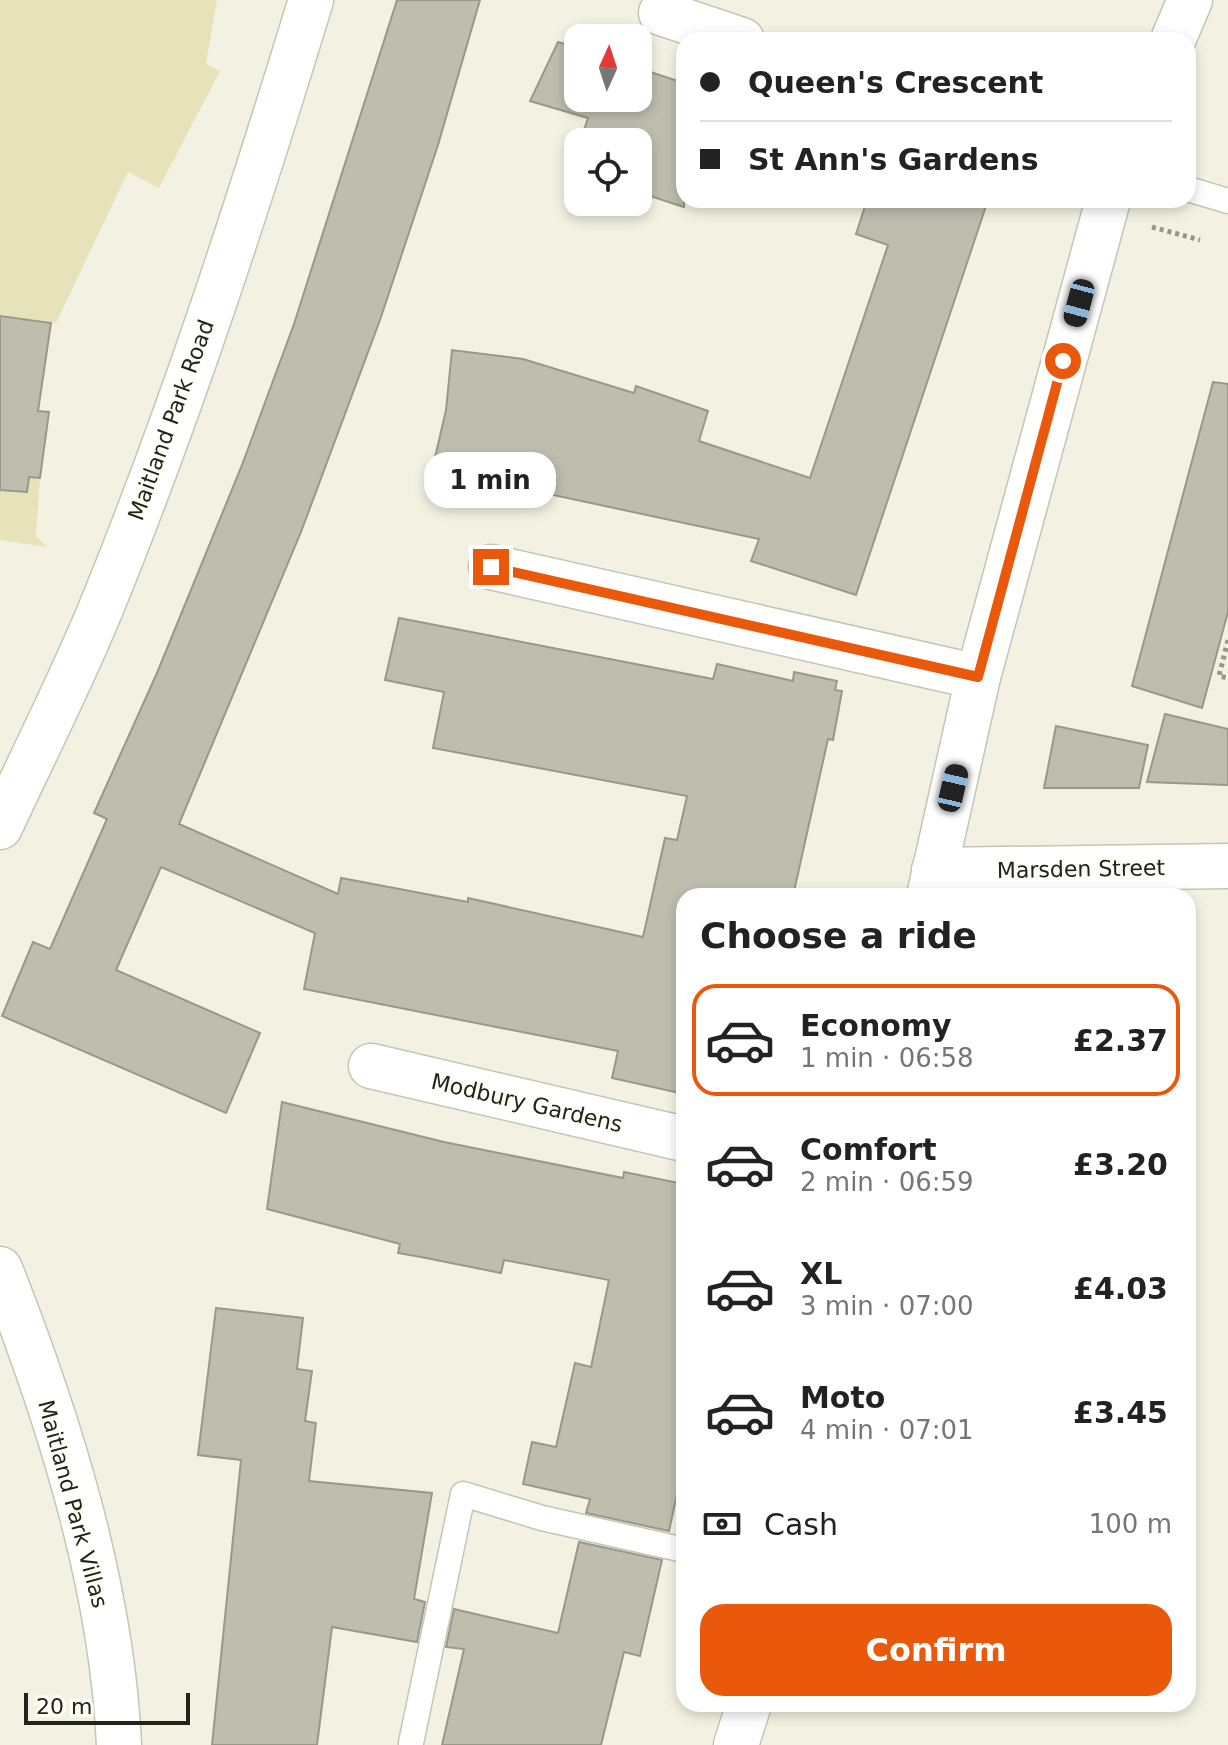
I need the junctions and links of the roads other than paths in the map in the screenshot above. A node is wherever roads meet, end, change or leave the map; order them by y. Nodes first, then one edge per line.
1 (311, 0) edge
2 (1190, 0) edge
3 (661, 13) dead end
4 (718, 32) edge
5 (1176, 32) edge
6 (1196, 191) edge
7 (1228, 201) edge
8 (1105, 208) edge
9 (491, 567) dead end
10 (978, 677) junction
11 (0, 827) edge
12 (1228, 866) edge
13 (932, 883) edge
14 (371, 1066) dead end
15 (676, 1137) edge
16 (0, 1269) edge
17 (676, 1548) edge
18 (746, 1712) edge
19 (411, 1743) edge
20 (119, 1745) edge
21 (736, 1745) edge

1 - 11 street, Maitland Park Road
2 - 5 street
3 - 4 street
6 - 7 lane
8 - 10 street
9 - 10 street
10 - 13 street
12 - 13 street, Marsden Street
14 - 15 street, Modbury Gardens
16 - 20 street, Maitland Park Villas
17 - 19 lane
18 - 21 street

